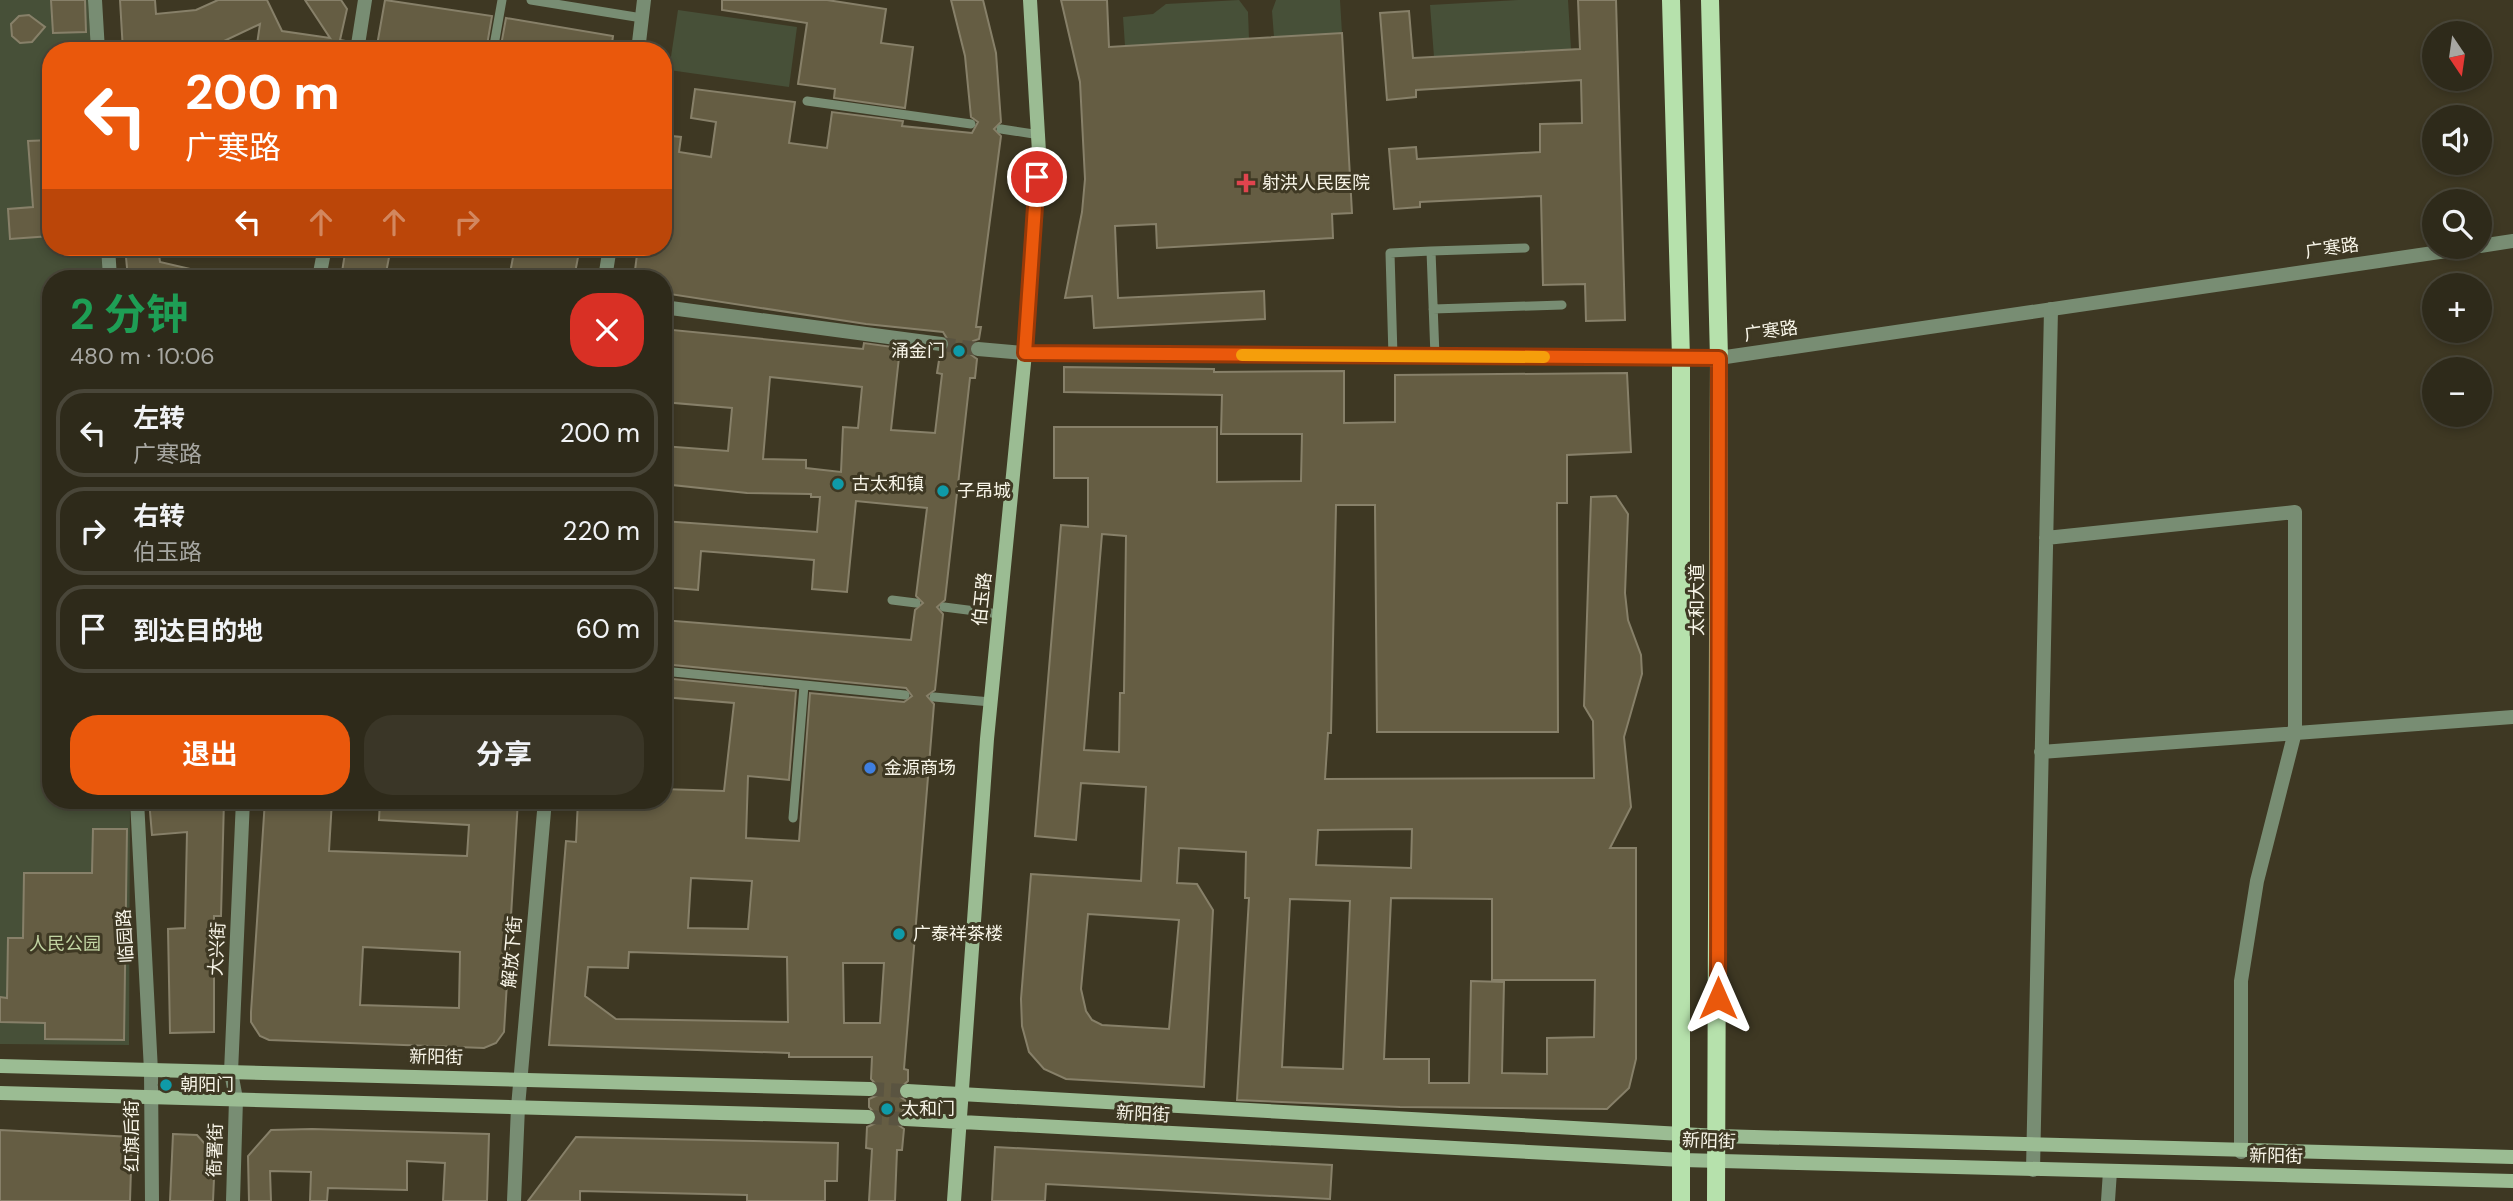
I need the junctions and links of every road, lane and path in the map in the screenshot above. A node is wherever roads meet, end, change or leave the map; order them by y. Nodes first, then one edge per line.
1 (95, 0) edge
2 (365, 0) edge
3 (502, 0) edge
4 (531, 0) edge
5 (644, 0) edge
6 (1030, 0) edge
7 (1671, 0) edge
8 (1710, 0) edge
9 (642, 18) junction
10 (97, 42) edge
11 (358, 42) edge
12 (495, 42) edge
13 (639, 42) edge
14 (807, 101) dead end
15 (971, 124) dead end
16 (1001, 129) dead end
17 (1040, 135) junction
18 (2513, 241) edge
19 (2492, 244) edge
20 (1525, 248) dead end
21 (1431, 251) junction
22 (2422, 255) edge
23 (1562, 305) dead end
24 (672, 308) edge
25 (1433, 309) junction
26 (2051, 309) junction
27 (941, 344) tunnel mouth
28 (978, 349) tunnel mouth
29 (1025, 353) junction
30 (1393, 356) junction
31 (1435, 356) junction
32 (1681, 358) junction
33 (1719, 358) junction
34 (2046, 538) junction
35 (892, 600) dead end
36 (916, 603) dead end
37 (944, 607) dead end
38 (999, 614) junction
39 (672, 672) edge
40 (804, 685) junction
41 (905, 695) dead end
42 (934, 697) dead end
43 (991, 702) junction
44 (2513, 717) edge
45 (2295, 732) junction
46 (2041, 752) junction
47 (137, 809) edge
48 (243, 809) edge
49 (544, 809) edge
50 (793, 818) dead end
51 (0, 1066) edge
52 (151, 1071) junction
53 (231, 1072) junction
54 (520, 1078) junction
55 (870, 1089) tunnel mouth
56 (907, 1091) tunnel mouth
57 (0, 1093) edge
58 (960, 1095) junction
59 (151, 1097) junction
60 (236, 1099) junction
61 (518, 1107) junction
62 (868, 1116) tunnel mouth
63 (905, 1119) tunnel mouth
64 (958, 1124) junction
65 (1682, 1134) junction
66 (1718, 1136) junction
67 (2033, 1146) junction
68 (2241, 1152) junction
69 (2513, 1157) edge
70 (1682, 1160) junction
71 (1717, 1161) junction
72 (2033, 1170) junction
73 (2110, 1171) junction
74 (2513, 1181) edge
75 (152, 1201) edge
76 (233, 1201) edge
77 (514, 1201) edge
78 (954, 1201) edge
79 (1681, 1201) edge
80 (1716, 1201) edge
81 (2108, 1201) edge

1 - 10 street
2 - 11 street
3 - 12 lane
4 - 9 lane
5 - 9 street
6 - 17 main road, 伯玉路
7 - 32 main road, 太和大道
8 - 33 main road, 太和大道
9 - 13 street
14 - 15 lane
16 - 17 lane
17 - 29 main road, 伯玉路
18 - 19 street
20 - 21 lane
21 - 25 lane
21 - 30 lane
22 - 26 street, 广寒路
23 - 25 lane
24 - 27 street
25 - 31 lane
26 - 33 street, 广寒路
26 - 34 street
28 - 29 street, 广寒路
29 - 30 street, 广寒路
29 - 38 main road, 伯玉路
30 - 31 street, 广寒路
31 - 32 street, 广寒路
32 - 33 street, 广寒路
32 - 65 main road, 太和大道
33 - 66 main road, 太和大道
34 - 45 street
34 - 46 street
35 - 36 lane
37 - 38 lane
38 - 43 main road, 伯玉路
39 - 40 lane
40 - 41 lane
40 - 50 lane
42 - 43 lane
43 - 58 main road, 伯玉路
44 - 45 street
45 - 46 street
45 - 68 street
46 - 67 street
47 - 52 street, 临园路
48 - 53 street, 大兴街
49 - 54 street, 解放下街
51 - 52 main road, 新阳街
52 - 53 main road, 新阳街
52 - 59 street, 红旗后街
53 - 54 main road, 新阳街
53 - 60 street, 大兴街
54 - 55 main road, 新阳街
54 - 61 street, 解放下街
56 - 58 main road, 新阳街
57 - 59 main road
58 - 64 main road, 伯玉路
58 - 65 main road, 新阳街
59 - 60 main road
59 - 75 street, 红旗后街
60 - 61 main road
60 - 76 street, 衙署街
61 - 62 main road
61 - 77 street, 解放下街
63 - 64 main road, 新阳街
64 - 70 main road, 新阳街
64 - 78 main road, 伯玉路
65 - 66 main road, 新阳街
65 - 70 main road, 太和大道
66 - 67 main road, 新阳街
66 - 71 main road, 太和大道
67 - 68 main road, 新阳街
67 - 72 street
68 - 69 main road, 新阳街
70 - 71 main road, 新阳街
70 - 79 main road, 太和大道
71 - 72 main road, 新阳街
71 - 80 main road, 太和大道
72 - 73 main road, 新阳街
73 - 74 main road, 新阳街
73 - 81 street

